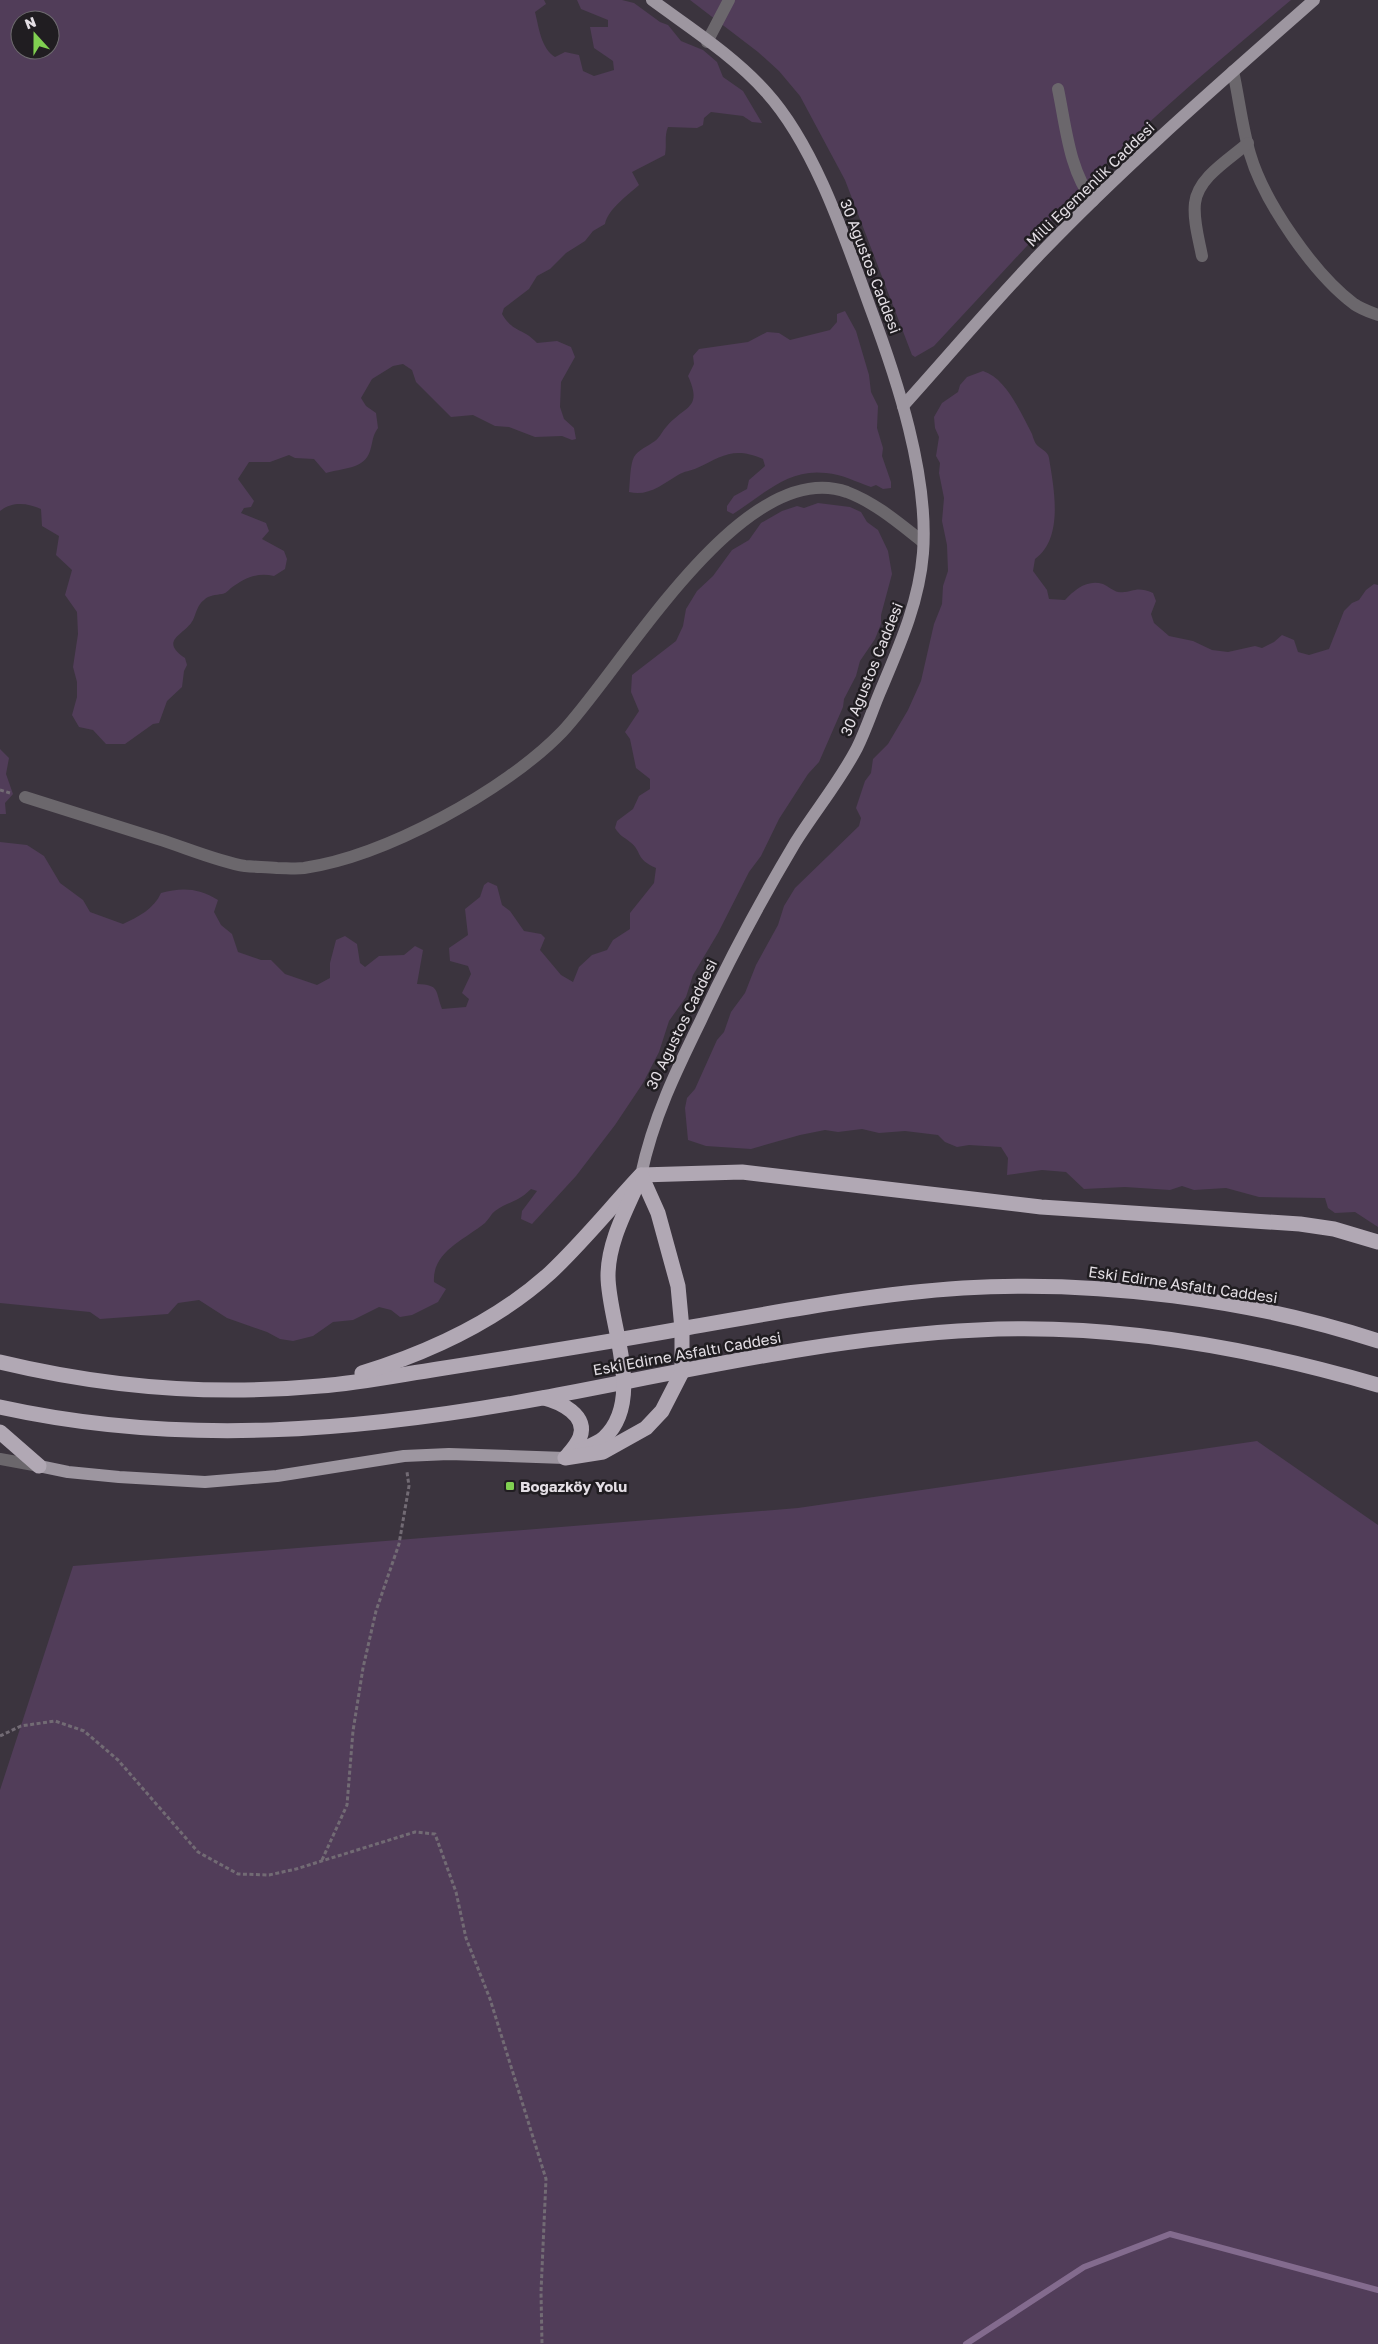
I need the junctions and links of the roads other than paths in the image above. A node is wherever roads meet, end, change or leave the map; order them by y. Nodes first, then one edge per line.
1 (652, 0) edge
2 (729, 0) edge
3 (1314, 0) edge
4 (707, 42) junction
5 (1233, 71) junction
6 (1058, 89) dead end
7 (1248, 143) junction
8 (1093, 201) junction
9 (1202, 256) dead end
10 (1378, 316) edge
11 (903, 406) junction
12 (923, 542) junction
13 (25, 797) dead end
14 (641, 1175) junction
15 (1378, 1242) edge
16 (682, 1329) junction
17 (619, 1340) junction
18 (1378, 1341) edge
19 (0, 1362) edge
20 (682, 1372) junction
21 (624, 1382) junction
22 (1378, 1385) edge
23 (320, 1386) junction
24 (542, 1398) junction
25 (0, 1407) edge
26 (0, 1432) edge
27 (565, 1458) junction
28 (0, 1460) edge
29 (39, 1466) junction

1 - 4 main road, 30 Ağustos Caddesi
2 - 4 street
3 - 5 main road, Milli Egemenlik Caddesi
4 - 11 main road, 30 Ağustos Caddesi
5 - 7 street
5 - 8 main road, Milli Egemenlik Caddesi
6 - 8 street
7 - 9 street
7 - 10 street
8 - 11 main road, Milli Egemenlik Caddesi
11 - 12 main road, 30 Ağustos Caddesi
12 - 13 street
12 - 14 main road, 30 Ağustos Caddesi
14 - 15 highway
14 - 16 highway
14 - 17 highway
14 - 23 highway
16 - 17 highway, Eski Edirne Asfaltı Caddesi
16 - 18 highway, Eski Edirne Asfaltı Caddesi
16 - 20 highway
17 - 21 highway
17 - 23 highway, Eski Edirne Asfaltı Caddesi
19 - 23 highway, Eski Edirne Asfaltı Caddesi
20 - 21 highway, Eski Edirne Asfaltı Caddesi
20 - 22 highway, Eski Edirne Asfaltı Caddesi
20 - 27 highway
21 - 24 highway, Eski Edirne Asfaltı Caddesi
21 - 27 highway
24 - 25 highway, Eski Edirne Asfaltı Caddesi
24 - 27 highway
26 - 29 highway
27 - 29 main road
28 - 29 street

